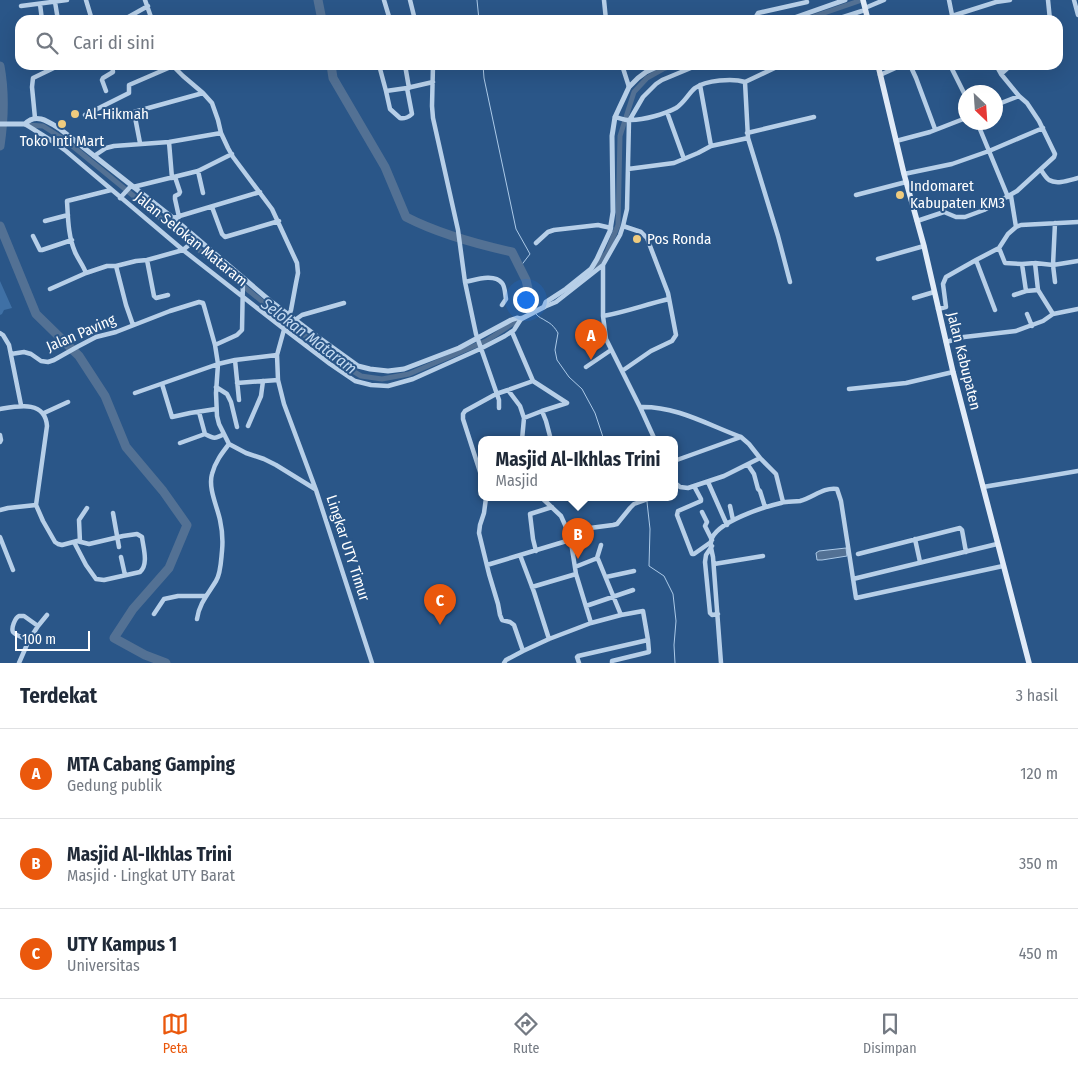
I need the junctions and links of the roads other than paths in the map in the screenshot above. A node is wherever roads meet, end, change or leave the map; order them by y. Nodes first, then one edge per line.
1 (67, 0) edge
2 (86, 0) edge
3 (145, 0) edge
4 (384, 0) edge
5 (410, 0) edge
6 (604, 0) edge
7 (845, 0) edge
8 (863, 0) edge
9 (884, 0) edge
10 (949, 0) edge
11 (1010, 0) edge
12 (1048, 0) edge
13 (1074, 0) edge
14 (806, 1) edge
15 (55, 2) junction
16 (40, 4) junction
17 (20, 6) dead end
18 (148, 6) junction
19 (865, 8) junction
20 (816, 10) junction
21 (41, 15) edge
22 (57, 15) edge
23 (90, 15) edge
24 (132, 15) edge
25 (151, 15) edge
26 (388, 15) edge
27 (414, 15) edge
28 (606, 15) edge
29 (757, 15) edge
30 (802, 15) edge
31 (847, 15) edge
32 (867, 15) edge
33 (952, 15) edge
34 (960, 15) edge
35 (1050, 15) edge
36 (1078, 15) edge
37 (45, 70) edge
38 (113, 70) edge
39 (161, 70) edge
40 (178, 70) edge
41 (380, 70) edge
42 (406, 70) edge
43 (433, 70) edge
44 (624, 70) edge
45 (651, 70) edge
46 (686, 70) edge
47 (770, 70) edge
48 (879, 70) edge
49 (891, 70) edge
50 (912, 70) edge
51 (952, 70) edge
52 (999, 70) edge
53 (1005, 70) edge
54 (1001, 74) junction
55 (880, 75) junction
56 (432, 82) junction
57 (745, 82) junction
58 (700, 85) junction
59 (960, 85) edge
60 (629, 87) junction
61 (408, 88) junction
62 (106, 91) dead end
63 (386, 91) junction
64 (203, 93) junction
65 (1019, 96) junction
66 (1003, 102) edge
67 (134, 112) junction
68 (667, 112) junction
69 (84, 115) dead end
70 (112, 117) dead end
71 (35, 118) junction
72 (617, 118) junction
73 (814, 118) dead end
74 (627, 120) junction
75 (958, 121) edge
76 (24, 123) junction
77 (0, 124) edge
78 (1043, 128) junction
79 (935, 129) junction
80 (980, 130) edge
81 (221, 133) junction
82 (747, 136) junction
83 (896, 141) junction
84 (169, 142) junction
85 (140, 143) junction
86 (711, 146) junction
87 (989, 151) junction
88 (232, 154) junction
89 (94, 156) junction
90 (684, 159) junction
91 (628, 169) junction
92 (198, 170) junction
93 (1041, 170) junction
94 (904, 174) junction
95 (174, 177) junction
96 (1078, 178) edge
97 (906, 182) junction
98 (131, 187) junction
99 (111, 190) junction
100 (260, 192) junction
101 (203, 193) dead end
102 (856, 195) dead end
103 (1009, 196) junction
104 (121, 197) junction
105 (212, 207) junction
106 (68, 215) junction
107 (176, 217) junction
108 (45, 221) dead end
109 (917, 221) junction
110 (279, 222) junction
111 (1078, 222) edge
112 (1055, 223) junction
113 (624, 226) junction
114 (1016, 227) junction
115 (614, 232) junction
116 (33, 236) dead end
117 (72, 240) junction
118 (194, 241) junction
119 (536, 243) dead end
120 (924, 246) junction
121 (999, 248) junction
122 (184, 249) junction
123 (878, 259) dead end
124 (147, 260) junction
125 (976, 260) junction
126 (1078, 261) edge
127 (1035, 263) junction
128 (1022, 264) junction
129 (603, 265) junction
130 (1053, 265) junction
131 (116, 266) junction
132 (86, 273) junction
133 (243, 280) junction
134 (465, 282) junction
135 (790, 282) dead end
136 (1055, 282) dead end
137 (50, 289) dead end
138 (1038, 290) junction
139 (1026, 291) junction
140 (934, 292) junction
141 (1014, 294) dead end
142 (168, 295) dead end
143 (242, 295) junction
144 (914, 298) dead end
145 (669, 299) junction
146 (344, 303) dead end
147 (502, 305) dead end
148 (544, 306) junction
149 (938, 309) junction
150 (1078, 309) edge
151 (995, 310) dead end
152 (1027, 314) dead end
153 (1053, 314) junction
154 (289, 316) junction
155 (603, 316) junction
156 (523, 318) junction
157 (294, 320) junction
158 (132, 325) junction
159 (1032, 326) junction
160 (284, 328) junction
161 (512, 332) junction
162 (0, 334) edge
163 (478, 339) junction
164 (946, 342) junction
165 (215, 345) junction
166 (480, 348) junction
167 (611, 350) junction
168 (11, 354) junction
169 (277, 355) junction
170 (235, 360) junction
171 (218, 364) junction
172 (586, 367) dead end
173 (622, 371) junction
174 (953, 372) junction
175 (278, 380) junction
176 (263, 381) junction
177 (533, 382) junction
178 (237, 383) junction
179 (162, 384) junction
180 (216, 387) junction
181 (849, 389) dead end
182 (508, 390) junction
183 (135, 393) dead end
184 (496, 394) junction
185 (239, 400) dead end
186 (68, 402) dead end
187 (22, 405) junction
188 (640, 407) junction
189 (0, 408) edge
190 (499, 408) dead end
191 (216, 409) junction
192 (542, 411) junction
193 (199, 412) junction
194 (44, 413) junction
195 (524, 418) junction
196 (248, 426) dead end
197 (237, 427) dead end
198 (205, 434) junction
199 (224, 434) junction
200 (0, 435) edge
201 (522, 436) edge
202 (550, 436) edge
203 (653, 436) edge
204 (741, 437) junction
205 (0, 442) edge
206 (180, 443) dead end
207 (229, 444) junction
208 (760, 458) junction
209 (678, 460) edge
210 (478, 465) edge
211 (748, 465) junction
212 (1078, 471) edge
213 (708, 482) junction
214 (694, 486) junction
215 (680, 487) edge
216 (983, 487) junction
217 (316, 490) junction
218 (486, 501) edge
219 (545, 501) edge
220 (641, 501) edge
221 (783, 502) junction
222 (36, 505) junction
223 (730, 506) dead end
224 (552, 507) junction
225 (765, 507) junction
226 (87, 508) dead end
227 (0, 510) edge
228 (702, 512) dead end
229 (113, 513) dead end
230 (733, 520) junction
231 (727, 524) junction
232 (0, 537) edge
233 (117, 538) junction
234 (570, 538) junction
235 (915, 539) junction
236 (74, 542) junction
237 (80, 542) junction
238 (711, 543) junction
239 (997, 544) junction
240 (602, 545) dead end
241 (119, 547) dead end
242 (536, 551) junction
243 (966, 552) junction
244 (858, 554) dead end
245 (120, 556) dead end
246 (520, 556) junction
247 (763, 556) dead end
248 (597, 558) junction
249 (920, 562) junction
250 (714, 564) junction
251 (487, 565) junction
252 (1004, 566) junction
253 (575, 567) junction
254 (13, 570) dead end
255 (634, 571) dead end
256 (576, 574) junction
257 (125, 576) junction
258 (606, 577) junction
259 (853, 579) junction
260 (532, 587) junction
261 (633, 590) dead end
262 (716, 592) junction
263 (708, 593) junction
264 (205, 596) junction
265 (614, 597) junction
266 (586, 606) junction
267 (154, 614) dead end
268 (718, 614) junction
269 (47, 615) dead end
270 (620, 615) junction
271 (197, 619) dead end
272 (591, 623) junction
273 (38, 626) junction
274 (549, 639) junction
275 (29, 640) junction
276 (648, 640) junction
277 (523, 651) junction
278 (19, 663) edge
279 (372, 663) edge
280 (504, 663) edge
281 (579, 663) edge
282 (612, 663) edge
283 (721, 663) edge
284 (1029, 663) edge

1 - 15 street
2 - 23 street
3 - 18 street
4 - 26 street
5 - 27 street
6 - 28 street
7 - 20 street
8 - 19 main road
9 - 19 street
10 - 33 street
11 - 34 street
12 - 35 street
13 - 36 street
14 - 20 street
14 - 29 street
15 - 16 street
15 - 22 street
16 - 17 street
16 - 21 street
18 - 24 street
18 - 25 street
19 - 31 street
19 - 32 main road
20 - 30 street
37 - 71 street
38 - 62 street
39 - 69 street
40 - 64 street, Lingkar UTY Timur
41 - 63 street
42 - 61 street
43 - 56 street
44 - 60 street
45 - 60 street
46 - 74 street, Jalan Selokan Mataram
47 - 57 street
48 - 55 main road, Jalan Kabupaten
49 - 55 street
50 - 79 street
51 - 59 street
52 - 54 street
53 - 54 street
54 - 65 street
55 - 83 main road, Jalan Kabupaten
56 - 61 street
56 - 134 street
57 - 58 street
57 - 82 street
58 - 68 street
58 - 86 street
60 - 72 street
61 - 63 street
61 - 63 street
64 - 67 street
64 - 81 street, Lingkar UTY Timur
65 - 66 street
65 - 78 street
67 - 70 street
67 - 85 street
68 - 74 street
68 - 90 street
71 - 76 street
71 - 89 street, Jalan Selokan Mataram
72 - 74 street
72 - 115 street
73 - 82 street
74 - 91 street, Jalan Selokan Mataram
75 - 79 street
76 - 77 street
76 - 99 street, Jalan Selokan Mataram
78 - 87 street
78 - 93 street
79 - 83 street
80 - 87 street
81 - 84 street
81 - 88 street, Lingkar UTY Timur
82 - 86 street
82 - 135 street
83 - 94 main road, Jalan Kabupaten
84 - 85 street
84 - 95 street
85 - 89 street
86 - 90 street
87 - 94 street
87 - 103 street
88 - 92 street
88 - 100 street, Lingkar UTY Timur
89 - 98 street, Jalan Selokan Mataram
90 - 91 street
91 - 113 street, Jalan Selokan Mataram
92 - 95 street
92 - 101 street
93 - 96 street
93 - 103 street
94 - 97 main road, Jalan Kabupaten
95 - 98 street
95 - 107 street
97 - 102 street
97 - 109 main road, Jalan Kabupaten
98 - 104 street
98 - 107 street, Jalan Selokan Mataram
99 - 104 street, Jalan Selokan Mataram
99 - 106 street
100 - 105 street
100 - 110 street, Lingkar UTY Timur
103 - 109 street
103 - 114 street
104 - 122 street, Jalan Selokan Mataram
105 - 107 street
105 - 110 street
106 - 108 street
106 - 117 street
107 - 118 street, Jalan Selokan Mataram
109 - 120 main road, Jalan Kabupaten
110 - 154 street, Lingkar UTY Timur
111 - 112 street
112 - 114 street
112 - 130 street
113 - 115 street, Jalan Selokan Mataram
113 - 145 street
114 - 121 street
115 - 119 street
115 - 129 street, Jalan Selokan Mataram
115 - 148 street
116 - 117 street
117 - 132 street
118 - 122 street
118 - 133 street, Jalan Selokan Mataram
120 - 123 street
120 - 140 main road, Jalan Kabupaten
121 - 125 street
121 - 128 street
122 - 124 street
122 - 143 street, Jalan Selokan Mataram
124 - 131 street
124 - 142 street
125 - 149 street
125 - 151 street
126 - 130 street
127 - 128 street
127 - 130 street
127 - 138 street
128 - 139 street
129 - 148 street, Jalan Selokan Mataram
129 - 155 street
130 - 136 street
131 - 132 street
131 - 158 street
132 - 137 street
133 - 143 street
133 - 154 street, Jalan Selokan Mataram
134 - 147 street
134 - 163 street
138 - 139 street
138 - 153 street
139 - 141 street
140 - 144 street
140 - 149 main road, Jalan Kabupaten
143 - 160 street, Jalan Selokan Mataram
143 - 165 street
145 - 155 street
145 - 173 street
146 - 157 street
148 - 156 street, Jalan Selokan Mataram
149 - 164 main road, Jalan Kabupaten
150 - 153 street
152 - 159 street
153 - 159 street
154 - 157 street, Jalan Selokan Mataram
154 - 160 street, Lingkar UTY Timur
155 - 167 street
156 - 161 street, Jalan Selokan Mataram
156 - 163 street, Jalan Selokan Mataram
157 - 163 street, Jalan Selokan Mataram
158 - 165 street, Jalan Paving
158 - 168 street, Jalan Paving
159 - 164 street
160 - 166 street, Jalan Selokan Mataram
160 - 169 street, Lingkar UTY Timur
161 - 166 street, Jalan Selokan Mataram
161 - 177 street
162 - 168 street
163 - 166 street
164 - 174 main road, Jalan Kabupaten
165 - 171 street
166 - 184 street
167 - 172 street
167 - 173 street
168 - 187 street
169 - 170 street
169 - 175 street, Lingkar UTY Timur
170 - 171 street
170 - 178 street
171 - 179 street
171 - 180 street
173 - 188 street
174 - 181 street
174 - 216 main road, Jalan Kabupaten
175 - 176 street
175 - 217 street, Lingkar UTY Timur
176 - 178 street
176 - 196 street
177 - 182 street
177 - 192 street
178 - 185 street
179 - 183 street
179 - 193 street
180 - 191 street
180 - 197 street
182 - 184 street
182 - 195 street
184 - 190 street
184 - 210 street
186 - 194 street
187 - 189 street
187 - 194 street
188 - 203 street
188 - 204 street
191 - 193 street
191 - 199 street
192 - 195 street
192 - 202 street
193 - 198 street
194 - 222 street
195 - 201 street
198 - 199 street
198 - 206 street
199 - 207 street
200 - 205 street
204 - 208 street
204 - 209 street
207 - 217 street, Lingkar UTY Timur
207 - 264 street
208 - 211 street
208 - 221 street
211 - 213 street
211 - 225 street
212 - 216 street
213 - 214 street
213 - 231 street
214 - 215 street
214 - 238 street
216 - 239 main road, Jalan Kabupaten
217 - 279 street, Lingkar UTY Timur
218 - 251 street
219 - 224 street
220 - 234 street
221 - 225 street
221 - 259 street
222 - 227 street
222 - 236 street
223 - 230 street
224 - 234 street
224 - 242 street
225 - 230 street
226 - 237 street
228 - 238 street
229 - 233 street
230 - 231 street
231 - 238 street
232 - 254 street
233 - 237 street
233 - 241 street
233 - 257 street
234 - 242 street
234 - 253 street
235 - 243 street
235 - 244 street
235 - 249 street
236 - 237 street
236 - 257 street
238 - 250 street
238 - 263 street
239 - 243 street
239 - 252 main road, Jalan Kabupaten
240 - 248 street
242 - 246 street
243 - 249 street
245 - 257 street
246 - 251 street
246 - 260 street
247 - 250 street
248 - 253 street
248 - 258 street
249 - 259 street
250 - 262 street
251 - 277 street
252 - 259 street
252 - 284 main road, Jalan Kabupaten
253 - 256 street
255 - 258 street
256 - 260 street
256 - 266 street
258 - 265 street
260 - 274 street
261 - 265 street
262 - 263 street
262 - 268 street
263 - 268 street
264 - 267 street
264 - 271 street
265 - 266 street
265 - 270 street
266 - 272 street
268 - 283 street
269 - 273 street
270 - 272 street
270 - 276 street
272 - 274 street
273 - 275 street
273 - 275 street
274 - 277 street
275 - 278 street
276 - 281 street
276 - 282 street
277 - 280 street

